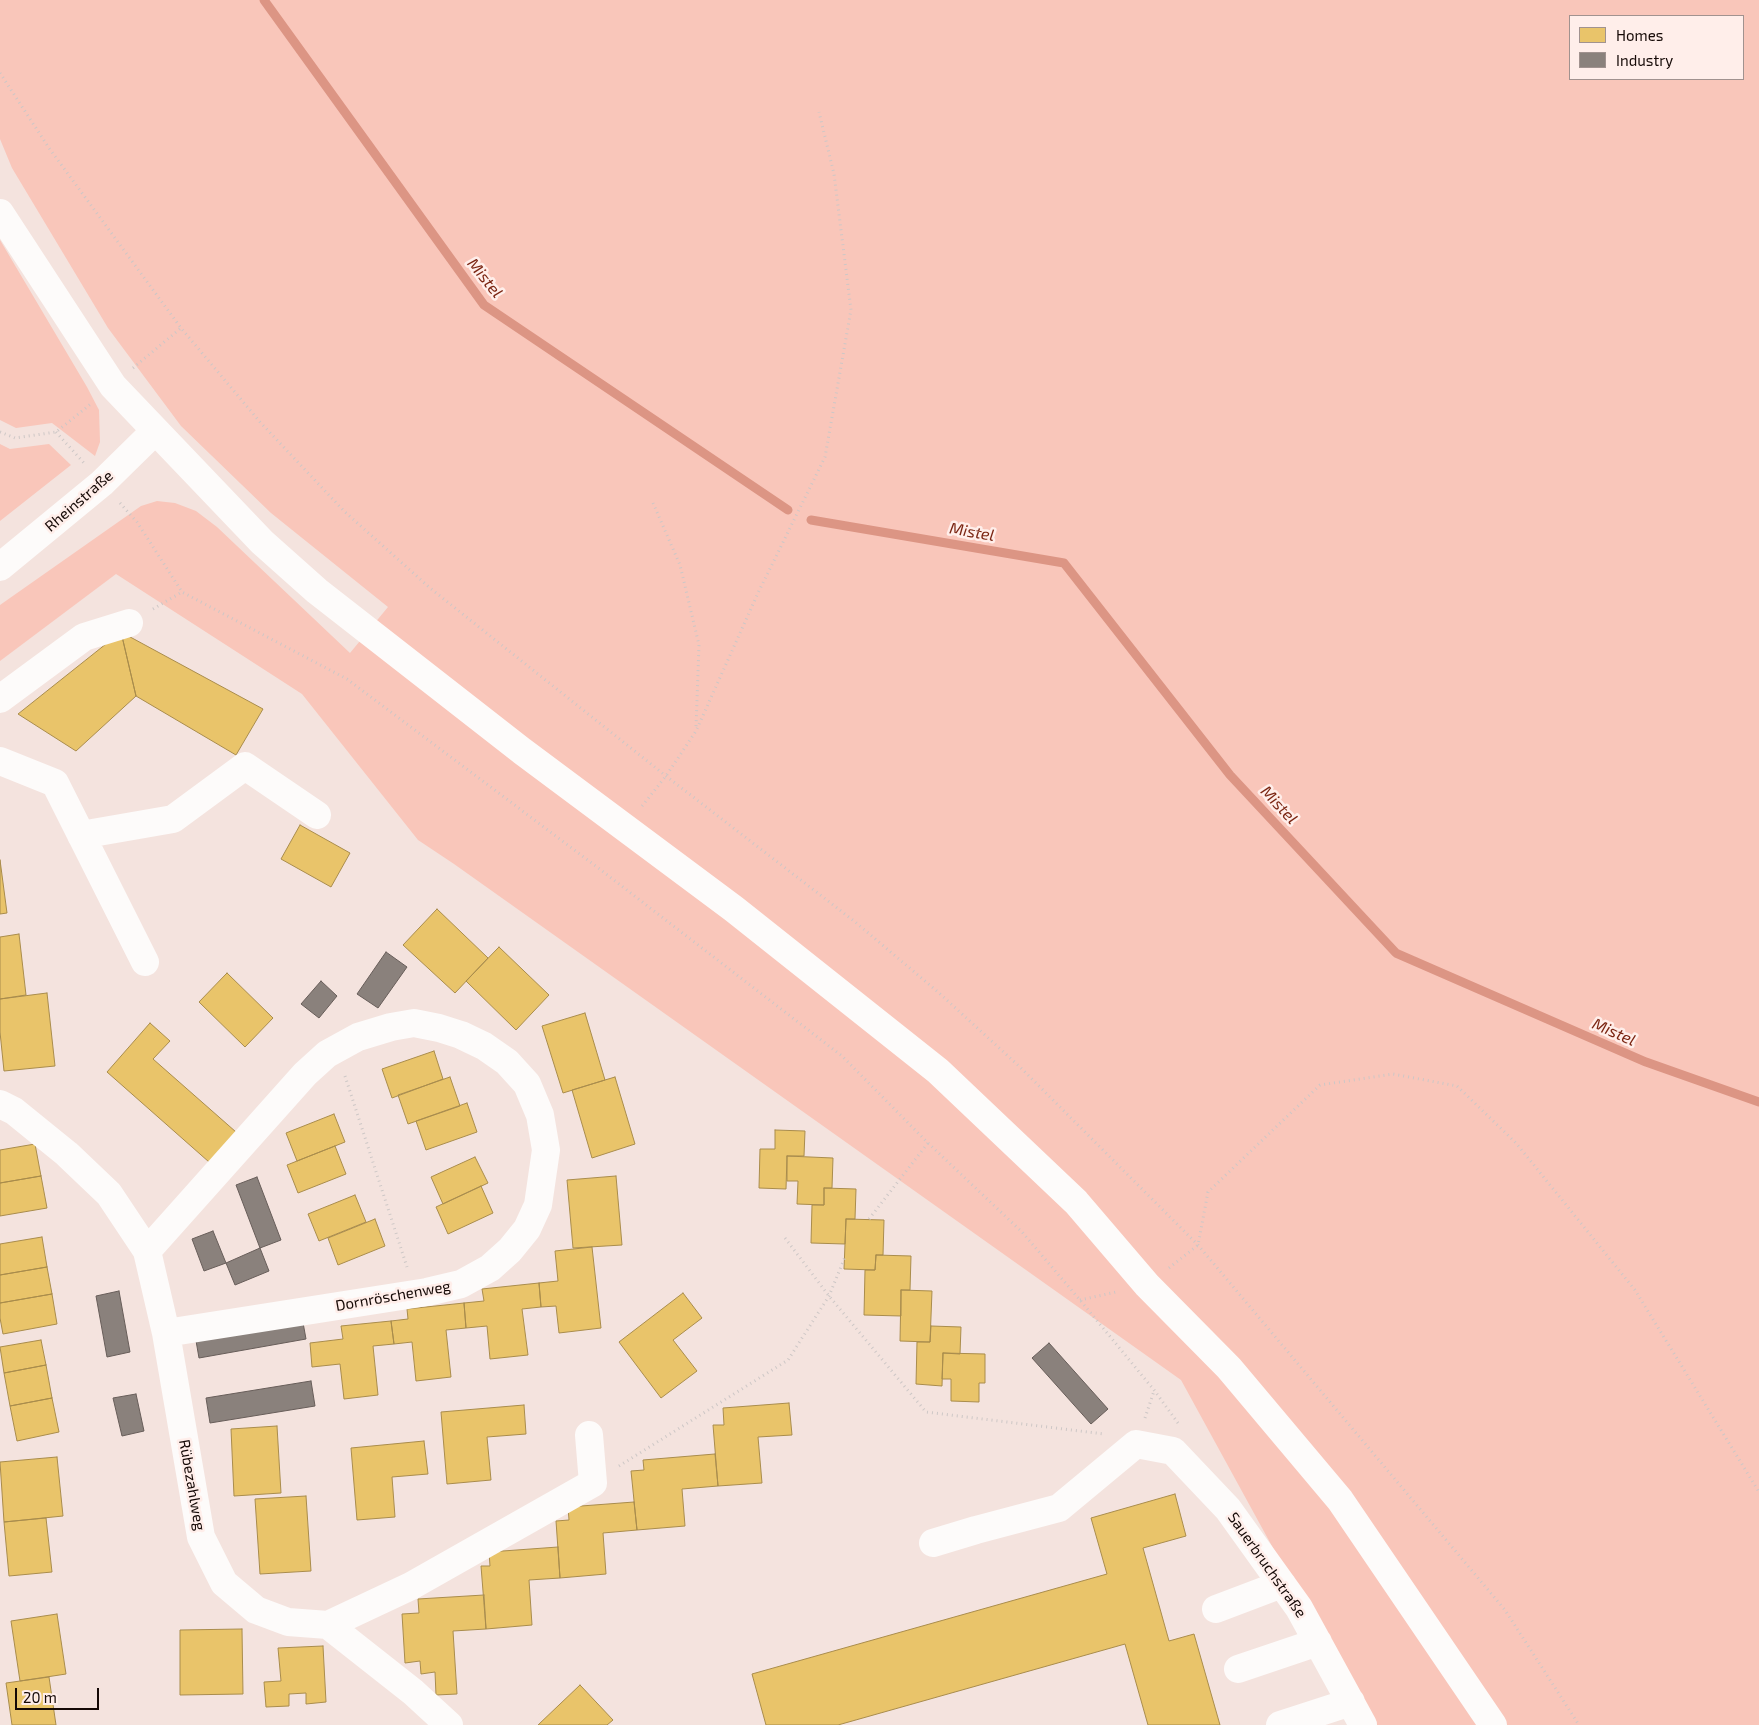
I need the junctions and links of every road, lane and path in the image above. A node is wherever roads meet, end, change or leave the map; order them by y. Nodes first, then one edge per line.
1 (0, 73) edge
2 (819, 112) dead end
3 (0, 213) edge
4 (181, 328) junction
5 (143, 360) dead end
6 (92, 403) dead end
7 (155, 431) junction
8 (0, 432) edge
9 (56, 432) junction
10 (71, 448) dead end
11 (653, 503) dead end
12 (137, 522) dead end
13 (0, 567) edge
14 (182, 592) junction
15 (129, 623) joint
16 (0, 699) edge
17 (696, 731) junction
18 (0, 760) edge
19 (666, 776) junction
20 (318, 814) dead end
21 (625, 828) junction
22 (81, 834) junction
23 (144, 962) dead end
24 (336, 1049) junction
25 (0, 1104) edge
26 (928, 1143) junction
27 (869, 1219) dead end
28 (785, 1238) dead end
29 (1198, 1245) junction
30 (147, 1251) junction
31 (845, 1257) dead end
32 (1147, 1285) junction
33 (415, 1294) junction
34 (829, 1296) junction
35 (166, 1333) junction
36 (1183, 1431) dead end
37 (589, 1435) dead end
38 (1136, 1444) junction
39 (593, 1483) junction
40 (1759, 1492) edge
41 (933, 1543) dead end
42 (1282, 1584) junction
43 (1216, 1609) dead end
44 (328, 1625) junction
45 (1318, 1642) junction
46 (1238, 1669) dead end
47 (1357, 1714) edge
48 (449, 1725) edge
49 (1280, 1725) edge
50 (1493, 1725) edge
51 (1579, 1725) edge

1 - 4 path
2 - 17 path
3 - 7 street
4 - 5 path
4 - 19 path
6 - 9 path
7 - 13 street, Rheinstraße
7 - 21 street
8 - 9 path
9 - 10 path
11 - 17 path
12 - 14 path
14 - 15 path
14 - 26 path
15 - 16 street
17 - 19 path
18 - 22 street
19 - 21 path
19 - 29 path
20 - 22 street
21 - 32 street
22 - 23 street
24 - 30 street, Dornröschenweg
24 - 33 path
24 - 33 street, Dornröschenweg
25 - 30 street, Rübezahlweg
26 - 27 path
26 - 36 path
28 - 34 path
29 - 32 path
29 - 40 path
29 - 51 path
30 - 35 street, Rübezahlweg
31 - 34 path
32 - 50 street
33 - 35 street, Dornröschenweg
34 - 38 path
34 - 39 path
35 - 44 street, Rübezahlweg
37 - 39 street
38 - 41 street
38 - 42 street, Sauerbruchstraße
39 - 44 street, Rübezahlweg
42 - 43 street
42 - 45 street, Sauerbruchstraße
44 - 48 street
45 - 46 street
45 - 47 street, Sauerbruchstraße
47 - 49 street

